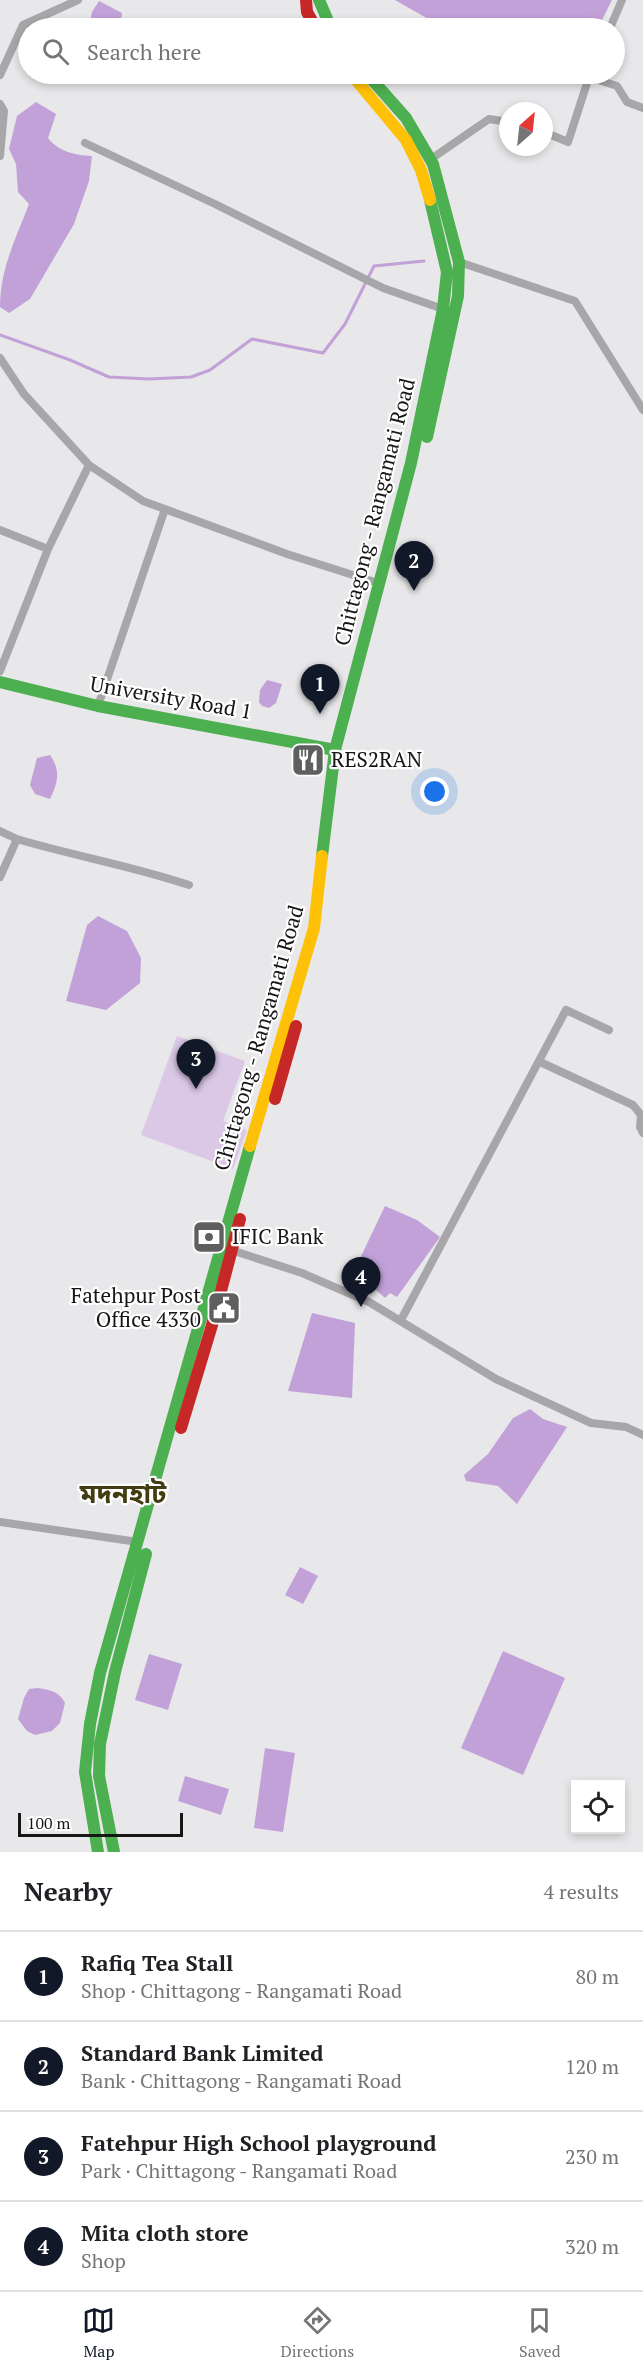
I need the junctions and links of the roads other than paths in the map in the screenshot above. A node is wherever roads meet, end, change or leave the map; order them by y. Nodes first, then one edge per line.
1 (78, 0) edge
2 (306, 0) edge
3 (319, 0) edge
4 (622, 0) edge
5 (37, 18) edge
6 (310, 18) edge
7 (327, 18) edge
8 (614, 18) edge
9 (18, 35) edge
10 (0, 75) edge
11 (359, 84) edge
12 (376, 84) edge
13 (587, 84) edge
14 (611, 84) edge
15 (0, 104) edge
16 (643, 108) edge
17 (499, 121) edge
18 (553, 136) edge
19 (85, 143) dead end
20 (0, 156) edge
21 (431, 159) junction
22 (459, 262) junction
23 (443, 309) junction
24 (0, 358) edge
25 (643, 410) edge
26 (89, 465) junction
27 (165, 509) junction
28 (0, 530) edge
29 (48, 549) junction
30 (375, 582) dead end
31 (0, 671) edge
32 (0, 682) edge
33 (98, 706) junction
34 (335, 750) junction
35 (0, 831) edge
36 (17, 839) junction
37 (0, 877) edge
38 (189, 885) dead end
39 (609, 1030) dead end
40 (540, 1062) junction
41 (643, 1133) edge
42 (231, 1250) junction
43 (401, 1320) junction
44 (643, 1435) edge
45 (0, 1521) edge
46 (138, 1542) junction
47 (98, 1852) edge
48 (114, 1852) edge

1 - 5 street
2 - 6 main road
3 - 7 main road
4 - 8 street
9 - 10 street
11 - 23 main road, Chittagong - Rangamati Road
12 - 21 main road, Chittagong - Rangamati Road
13 - 18 street
14 - 16 street
15 - 20 street
17 - 21 street
19 - 23 street
21 - 22 main road, Chittagong - Rangamati Road
22 - 25 street
22 - 42 main road, Chittagong - Rangamati Road
23 - 34 main road, Chittagong - Rangamati Road
24 - 26 street
26 - 27 street
26 - 29 street
27 - 30 street
27 - 33 street
28 - 29 street
29 - 31 street
32 - 33 main road, University Road 1
33 - 34 main road, University Road 1
34 - 46 main road, Chittagong - Rangamati Road
35 - 36 street
36 - 37 street
36 - 38 street
39 - 40 street
40 - 41 street
40 - 43 street
42 - 43 street
42 - 48 main road, Chittagong - Rangamati Road
43 - 44 street
45 - 46 street
46 - 47 main road, Chittagong - Rangamati Road

